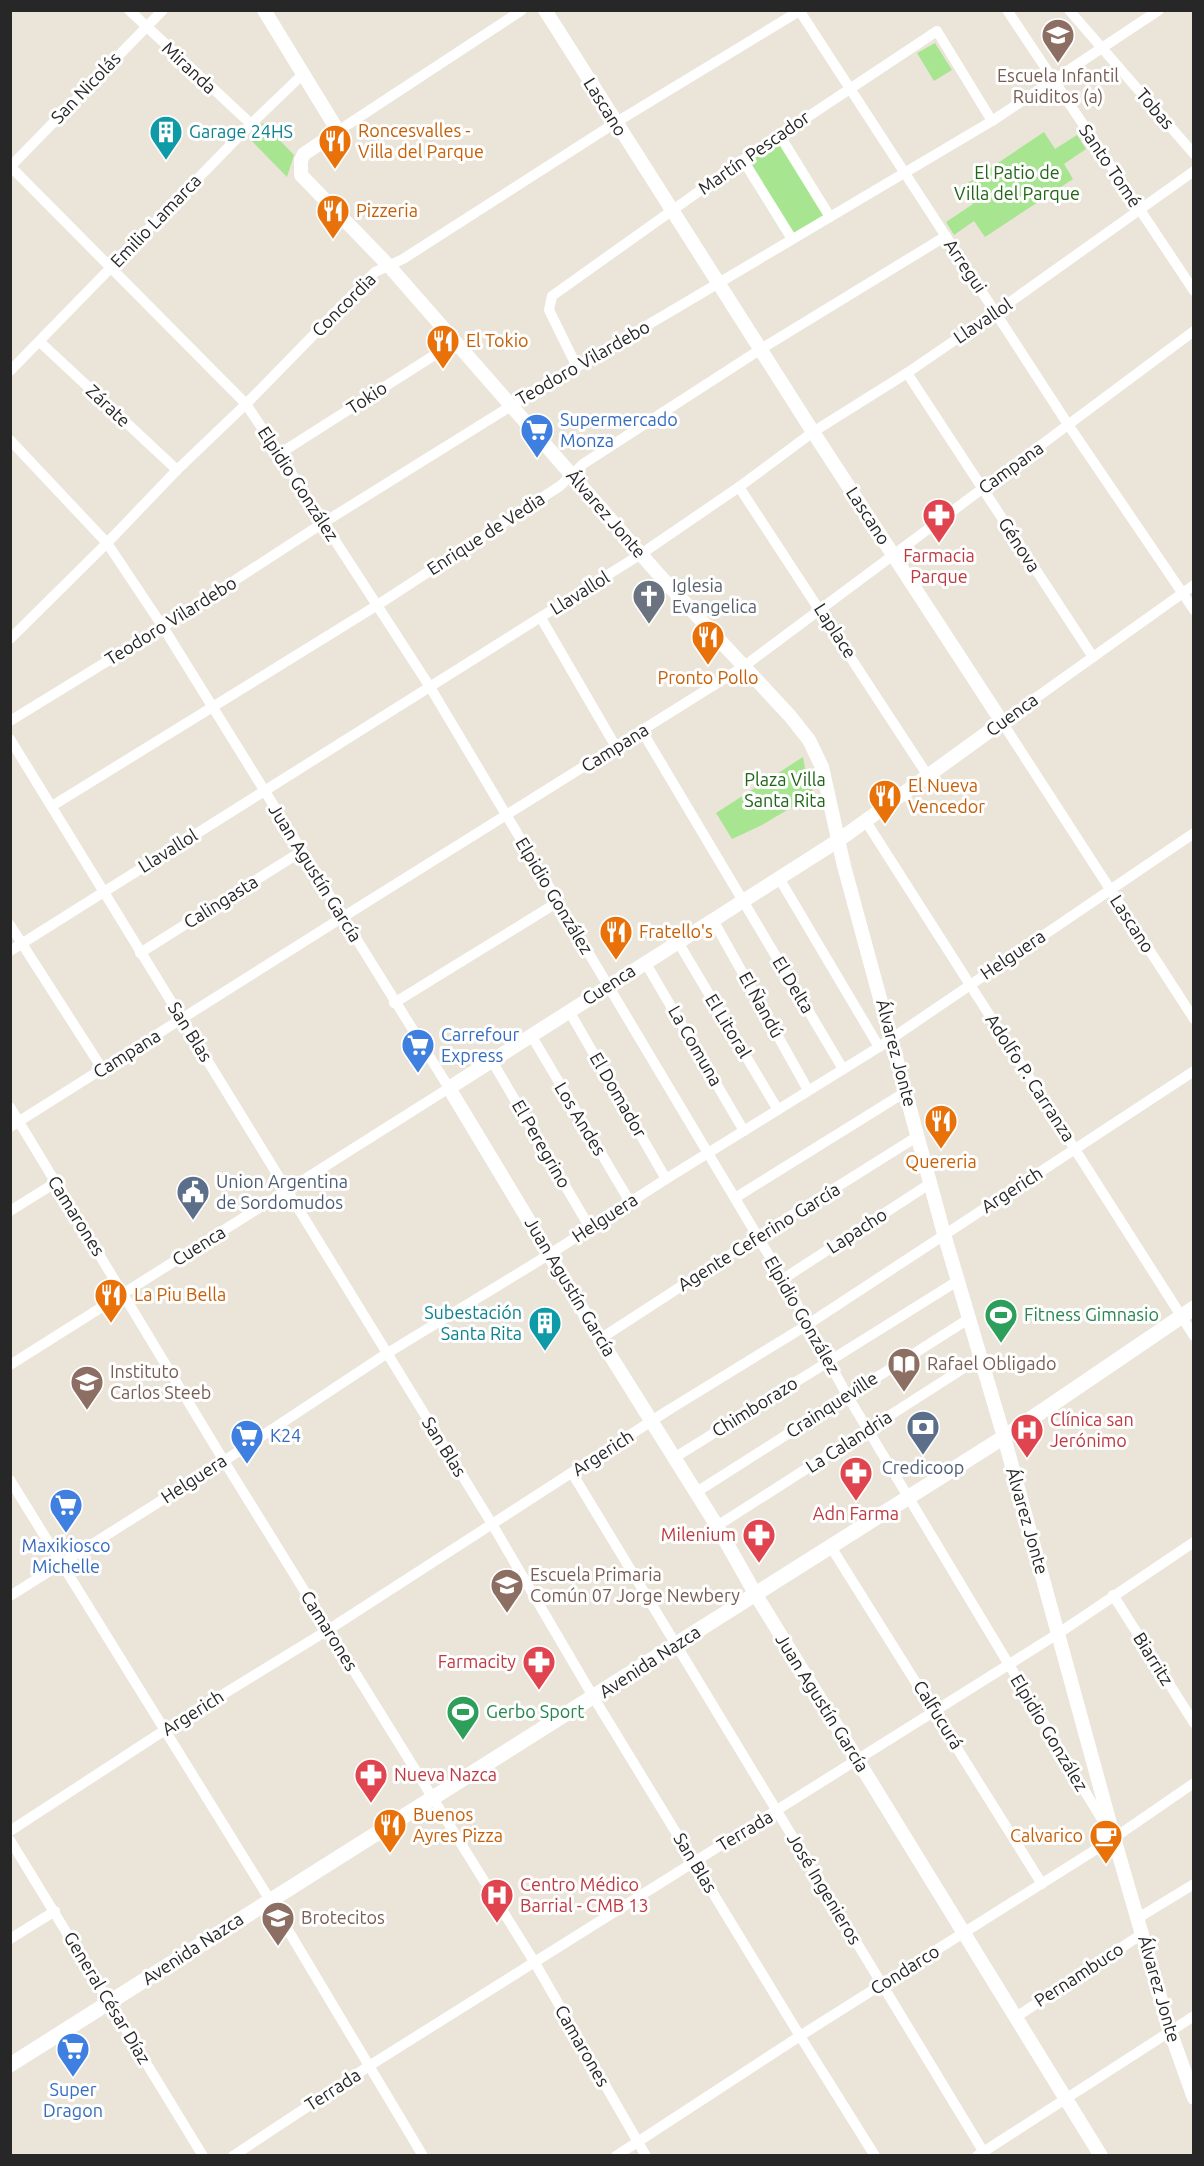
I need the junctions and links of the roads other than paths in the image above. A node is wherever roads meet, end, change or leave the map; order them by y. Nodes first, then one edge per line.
1 (129, 10) edge
2 (163, 10) edge
3 (264, 10) edge
4 (522, 10) edge
5 (545, 10) edge
6 (1007, 10) edge
7 (1068, 10) edge
8 (1159, 10) edge
9 (800, 11) edge
10 (145, 27) junction
11 (1103, 49) junction
12 (303, 74) junction
13 (1053, 82) junction
14 (849, 88) junction
15 (992, 121) junction
16 (615, 123) junction
17 (250, 124) junction
18 (338, 131) junction
19 (780, 136) junction
20 (1194, 154) edge
21 (743, 160) junction
22 (11, 166) edge
23 (1194, 171) edge
24 (904, 172) junction
25 (672, 210) junction
26 (1140, 211) junction
27 (830, 217) junction
28 (946, 236) junction
29 (792, 239) junction
30 (111, 266) junction
31 (389, 266) junction
32 (719, 284) junction
33 (1194, 291) edge
34 (996, 312) junction
35 (1194, 331) edge
36 (40, 342) junction
37 (455, 342) junction
38 (761, 349) junction
39 (577, 367) junction
40 (10, 371) edge
41 (907, 373) junction
42 (246, 404) junction
43 (511, 406) junction
44 (1069, 426) junction
45 (813, 432) junction
46 (10, 440) edge
47 (279, 454) junction
48 (177, 470) junction
49 (572, 474) junction
50 (739, 488) junction
51 (982, 489) junction
52 (323, 523) junction
53 (107, 543) junction
54 (641, 554) junction
55 (894, 555) junction
56 (1194, 585) edge
57 (1183, 593) junction
58 (376, 606) junction
59 (821, 609) junction
60 (1194, 610) edge
61 (541, 618) junction
62 (163, 627) junction
63 (10, 639) edge
64 (1092, 657) junction
65 (743, 667) junction
66 (430, 687) junction
67 (213, 708) junction
68 (10, 721) edge
69 (1002, 722) junction
70 (642, 731) junction
71 (10, 739) edge
72 (616, 747) junction
73 (928, 776) junction
74 (264, 790) junction
75 (52, 806) junction
76 (506, 815) junction
77 (865, 820) junction
78 (1194, 833) edge
79 (839, 840) junction
80 (302, 851) junction
81 (779, 878) junction
82 (1110, 890) junction
83 (103, 892) junction
84 (743, 901) junction
85 (558, 902) junction
86 (343, 917) junction
87 (713, 920) junction
88 (10, 924) edge
89 (678, 942) junction
90 (22, 943) junction
91 (10, 951) edge
92 (140, 952) junction
93 (645, 962) junction
94 (970, 984) junction
95 (607, 985) junction
96 (394, 1003) junction
97 (569, 1011) junction
98 (183, 1019) junction
99 (1194, 1019) edge
100 (531, 1035) junction
101 (892, 1038) junction
102 (879, 1047) junction
103 (492, 1061) junction
104 (843, 1069) junction
105 (103, 1070) junction
106 (1194, 1071) edge
107 (449, 1088) junction
108 (808, 1090) junction
109 (907, 1091) junction
110 (10, 1107) edge
111 (778, 1110) junction
112 (15, 1125) edge
113 (744, 1131) junction
114 (918, 1136) junction
115 (1075, 1149) junction
116 (706, 1154) junction
117 (666, 1179) junction
118 (55, 1183) junction
119 (931, 1183) junction
120 (286, 1191) junction
121 (735, 1198) junction
122 (630, 1202) junction
123 (10, 1211) edge
124 (590, 1228) junction
125 (944, 1233) junction
126 (757, 1237) junction
127 (550, 1254) junction
128 (783, 1279) junction
129 (959, 1280) junction
130 (124, 1293) junction
131 (1187, 1312) edge
132 (970, 1318) junction
133 (807, 1325) junction
134 (1194, 1336) edge
135 (600, 1339) junction
136 (386, 1354) junction
137 (981, 1358) junction
138 (828, 1361) junction
139 (10, 1365) edge
140 (847, 1395) junction
141 (651, 1421) junction
142 (868, 1430) junction
143 (1004, 1437) junction
144 (674, 1458) junction
145 (224, 1461) junction
146 (572, 1473) junction
147 (10, 1480) edge
148 (695, 1493) junction
149 (910, 1497) junction
150 (492, 1524) junction
151 (717, 1526) junction
152 (1194, 1542) edge
153 (831, 1547) junction
154 (61, 1564) junction
155 (756, 1595) junction
156 (1113, 1595) junction
157 (10, 1596) edge
158 (328, 1630) junction
159 (1059, 1633) junction
160 (676, 1646) junction
161 (1007, 1665) junction
162 (594, 1698) junction
163 (935, 1710) junction
164 (1194, 1723) edge
165 (165, 1730) junction
166 (857, 1759) junction
167 (1194, 1783) edge
168 (434, 1798) junction
169 (778, 1811) junction
170 (10, 1831) edge
171 (1114, 1838) junction
172 (10, 1840) edge
173 (695, 1861) junction
174 (1042, 1884) junction
175 (1194, 1884) edge
176 (270, 1900) junction
177 (55, 1911) junction
178 (1138, 1918) junction
179 (964, 1934) junction
180 (1142, 1934) junction
181 (10, 1939) edge
182 (536, 1963) junction
183 (882, 1985) junction
184 (110, 2003) junction
185 (1194, 2016) edge
186 (1016, 2017) junction
187 (1170, 2031) junction
188 (800, 2036) junction
189 (10, 2065) edge
190 (369, 2066) junction
191 (1066, 2098) junction
192 (1194, 2098) edge
193 (637, 2142) junction
194 (980, 2153) edge
195 (203, 2156) edge
196 (233, 2156) edge
197 (423, 2156) edge
198 (616, 2156) edge
199 (646, 2156) edge
200 (875, 2156) edge
201 (1101, 2156) edge

1 - 10 street, Miranda
2 - 10 street, San Nicolás
3 - 12 street
4 - 18 street
5 - 16 street, Lascano
6 - 13 street, Santo Tomé
7 - 11 street, Tobas
8 - 11 street, Teodoro Vilardebo
9 - 14 street, Arregui
9 - 16 street, Concordia
10 - 17 street, Miranda
10 - 22 street, San Nicolás
11 - 13 street, Teodoro Vilardebo
11 - 20 street, Tobas
12 - 17 street, Emilio Lamarca
12 - 18 street
13 - 15 street, Teodoro Vilardebo
13 - 26 street, Santo Tomé
14 - 15 street, Martín Pescador
14 - 19 street, Martín Pescador
14 - 24 street, Arregui
15 - 24 street, Teodoro Vilardebo
16 - 25 street, Lascano
16 - 31 street, Concordia
17 - 30 street, Emilio Lamarca
18 - 31 street, Álvarez Jonte
19 - 21 street, Martín Pescador
19 - 27 street
21 - 25 street, Martín Pescador
21 - 29 street
22 - 30 street, Elpidio González
23 - 26 street, Llavallol
24 - 27 street, Teodoro Vilardebo
24 - 28 street, Arregui
25 - 32 street, Lascano
25 - 39 street, Martín Pescador
26 - 33 street, Santo Tomé
26 - 34 street, Llavallol
27 - 29 street, Teodoro Vilardebo
28 - 34 street, Arregui
28 - 38 street, Enrique de Vedia
29 - 32 street, Teodoro Vilardebo
30 - 36 street, Emilio Lamarca
30 - 42 street, Elpidio González
31 - 37 street, Álvarez Jonte
31 - 42 street, Concordia
32 - 38 street, Lascano
32 - 39 street, Teodoro Vilardebo
34 - 41 street, Llavallol
34 - 44 street, Arregui
35 - 44 street, Campana
36 - 40 street, Emilio Lamarca
36 - 48 street, Zárate
37 - 43 street, Álvarez Jonte
37 - 47 street, Tokio
38 - 45 street, Lascano
38 - 49 street, Enrique de Vedia
39 - 43 street, Teodoro Vilardebo
41 - 45 street, Llavallol
41 - 51 street, Génova
42 - 47 street, Elpidio González
42 - 48 street, Concordia
43 - 49 street, Álvarez Jonte
43 - 52 street, Teodoro Vilardebo
44 - 51 street, Campana
44 - 57 street, Arregui
45 - 50 street, Llavallol
45 - 55 street, Lascano
46 - 53 street, Juan Agustín García
47 - 52 street, Elpidio González
48 - 53 street, Concordia
49 - 54 street, Álvarez Jonte
49 - 58 street, Enrique de Vedia
50 - 54 street, Llavallol
50 - 59 street, Laplace
51 - 55 street, Campana
51 - 64 street, Génova
52 - 58 street, Elpidio González
52 - 62 street, Teodoro Vilardebo
53 - 62 street, Juan Agustín García
53 - 63 street, Concordia
54 - 61 street, Llavallol
54 - 65 street, Álvarez Jonte
55 - 59 street, Campana
55 - 69 street, Lascano
56 - 57 street, Cuenca
57 - 60 street, Arregui
57 - 64 street, Cuenca
58 - 66 street, Elpidio González
58 - 67 street, Enrique de Vedia
59 - 65 street, Campana
59 - 73 street, Laplace
61 - 66 street, Llavallol
61 - 72 street
62 - 67 street, Juan Agustín García
62 - 68 street, Teodoro Vilardebo
64 - 69 street, Cuenca
65 - 70 street, Campana
65 - 79 street, Álvarez Jonte
66 - 74 street, Llavallol
66 - 76 street, Elpidio González
67 - 74 street, Juan Agustín García
67 - 75 street, Enrique de Vedia
69 - 73 street, Cuenca
69 - 82 street, Lascano
70 - 72 street, Campana
70 - 84 street, El Delta
71 - 75 street, San Blas
72 - 76 street, Campana
73 - 77 street, Cuenca
74 - 80 street, Juan Agustín García
74 - 83 street, Llavallol
75 - 83 street, San Blas
76 - 85 street, Elpidio González
76 - 86 street, Campana
77 - 79 street, Cuenca
77 - 94 street, Adolfo P. Carranza
78 - 82 street, Helguera
79 - 81 street, Cuenca
79 - 101 street, Álvarez Jonte
80 - 86 street, Juan Agustín García
80 - 92 street, Calingasta
81 - 84 street, Cuenca
81 - 102 street
82 - 94 street, Helguera
82 - 99 street, Lascano
83 - 90 street, Llavallol
83 - 92 street, San Blas
84 - 87 street, Cuenca
84 - 104 street, El Delta
85 - 95 street, Elpidio González
85 - 96 street
86 - 96 street, Juan Agustín García
86 - 98 street, Campana
87 - 89 street, Cuenca
87 - 108 street, El Ñandú
88 - 90 street
89 - 93 street, Cuenca
89 - 111 street, El Litoral
90 - 91 street, Llavallol
90 - 105 street
92 - 98 street, San Blas
93 - 95 street, Cuenca
93 - 113 street, La Comuna
94 - 101 street, Helguera
94 - 115 street, Adolfo P. Carranza
95 - 97 street, Cuenca
95 - 116 street, Elpidio González
96 - 107 street, Juan Agustín García
97 - 100 street, Cuenca
97 - 117 street, El Domador
98 - 105 street, Campana
98 - 120 street, San Blas
100 - 103 street, Cuenca
100 - 122 street, Los Andes
101 - 102 street, Helguera
101 - 109 street, Álvarez Jonte
102 - 104 street, Helguera
103 - 107 street, Cuenca
103 - 124 street, El Peregrino
104 - 108 street, Helguera
105 - 112 street, Campana
106 - 115 street, Argerich
107 - 120 street, Cuenca
107 - 127 street, Juan Agustín García
108 - 111 street, Helguera
109 - 114 street, Álvarez Jonte
109 - 121 street
110 - 112 street, Camarones
111 - 113 street, Helguera
112 - 118 street, Camarones
113 - 116 street, Helguera
114 - 119 street, Álvarez Jonte
114 - 126 street, Agente Ceferino García
115 - 125 street, Argerich
115 - 131 street, Adolfo P. Carranza
116 - 117 street, Helguera
116 - 121 street, Elpidio González
117 - 122 street, Helguera
118 - 123 street
118 - 130 street, Camarones
119 - 125 street, Álvarez Jonte
119 - 128 street, Lapacho
120 - 130 street, Cuenca
120 - 136 street, San Blas
121 - 126 street, Elpidio González
122 - 124 street, Helguera
124 - 127 street, Helguera
125 - 129 street, Álvarez Jonte
125 - 133 street, Argerich
126 - 128 street, Elpidio González
126 - 135 street, Agente Ceferino García
127 - 135 street, Juan Agustín García
127 - 136 street, Helguera
128 - 133 street, Elpidio González
129 - 132 street, Álvarez Jonte
129 - 138 street, Chimborazo
130 - 139 street, Cuenca
130 - 145 street, Camarones
131 - 134 street, Adolfo P. Carranza
131 - 143 main road, Avenida Nazca
132 - 137 street, Álvarez Jonte
132 - 140 street, Crainqueville
133 - 138 street, Elpidio González
133 - 141 street, Argerich
135 - 141 street, Juan Agustín García
136 - 145 street, Helguera
136 - 150 street, San Blas
137 - 142 street, La Calandria
137 - 143 street, Álvarez Jonte
138 - 140 street, Elpidio González
138 - 144 street, Chimborazo
140 - 142 street, Elpidio González
140 - 148 street, Crainqueville
141 - 144 street, Juan Agustín García
141 - 146 street, Argerich
142 - 149 street, Elpidio González
142 - 151 street, La Calandria
143 - 149 main road, Avenida Nazca
143 - 159 street, Álvarez Jonte
144 - 148 street, Juan Agustín García
145 - 154 street, Helguera
145 - 158 street, Camarones
146 - 150 street, Argerich
146 - 160 street, José Ingenieros
147 - 154 street
148 - 151 street, Juan Agustín García
149 - 153 main road, Avenida Nazca
149 - 161 street, Elpidio González
150 - 158 street, Argerich
150 - 162 street, San Blas
151 - 155 street, Juan Agustín García
152 - 156 street, Terrada
153 - 155 main road, Avenida Nazca
153 - 163 street, Calfucurá
154 - 157 street, Helguera
154 - 165 street
155 - 160 main road, Avenida Nazca
155 - 166 street, Juan Agustín García
156 - 159 street, Terrada
156 - 164 street, Biarritz
158 - 165 street, Argerich
158 - 168 street, Camarones
159 - 161 street, Terrada
159 - 171 street, Álvarez Jonte
160 - 162 main road, Avenida Nazca
160 - 169 street, José Ingenieros
161 - 163 street, Terrada
161 - 171 street, Elpidio González
162 - 168 main road, Avenida Nazca
162 - 173 street, San Blas
163 - 166 street, Terrada
163 - 174 street, Calfucurá
165 - 170 street, Argerich
165 - 176 street
166 - 169 street, Terrada
166 - 179 street, Juan Agustín García
167 - 171 street, Condarco
168 - 176 main road, Avenida Nazca
168 - 182 street, Camarones
169 - 173 street, Terrada
169 - 183 street, José Ingenieros
171 - 174 street, Condarco
171 - 178 street, Álvarez Jonte
172 - 177 street, General César Díaz
173 - 182 street, Terrada
173 - 188 street, San Blas
174 - 179 street, Condarco
175 - 178 street
176 - 184 main road, Avenida Nazca
176 - 190 street
177 - 181 street
177 - 184 street, General César Díaz
178 - 180 street, Álvarez Jonte
179 - 183 street, Condarco
179 - 186 street, Juan Agustín García
180 - 186 street, Pernambuco
180 - 187 street, Álvarez Jonte
182 - 190 street, Terrada
182 - 193 street, Camarones
183 - 188 street, Condarco
183 - 194 street, José Ingenieros
184 - 189 main road, Avenida Nazca
184 - 195 street, General César Díaz
185 - 187 street
186 - 191 street, Juan Agustín García
187 - 191 street
187 - 192 street, Álvarez Jonte
188 - 193 street, Condarco
188 - 200 street, San Blas
190 - 196 street, Terrada
190 - 197 street
191 - 194 street
191 - 201 street, Juan Agustín García
193 - 198 street, Condarco
193 - 199 street, Camarones

